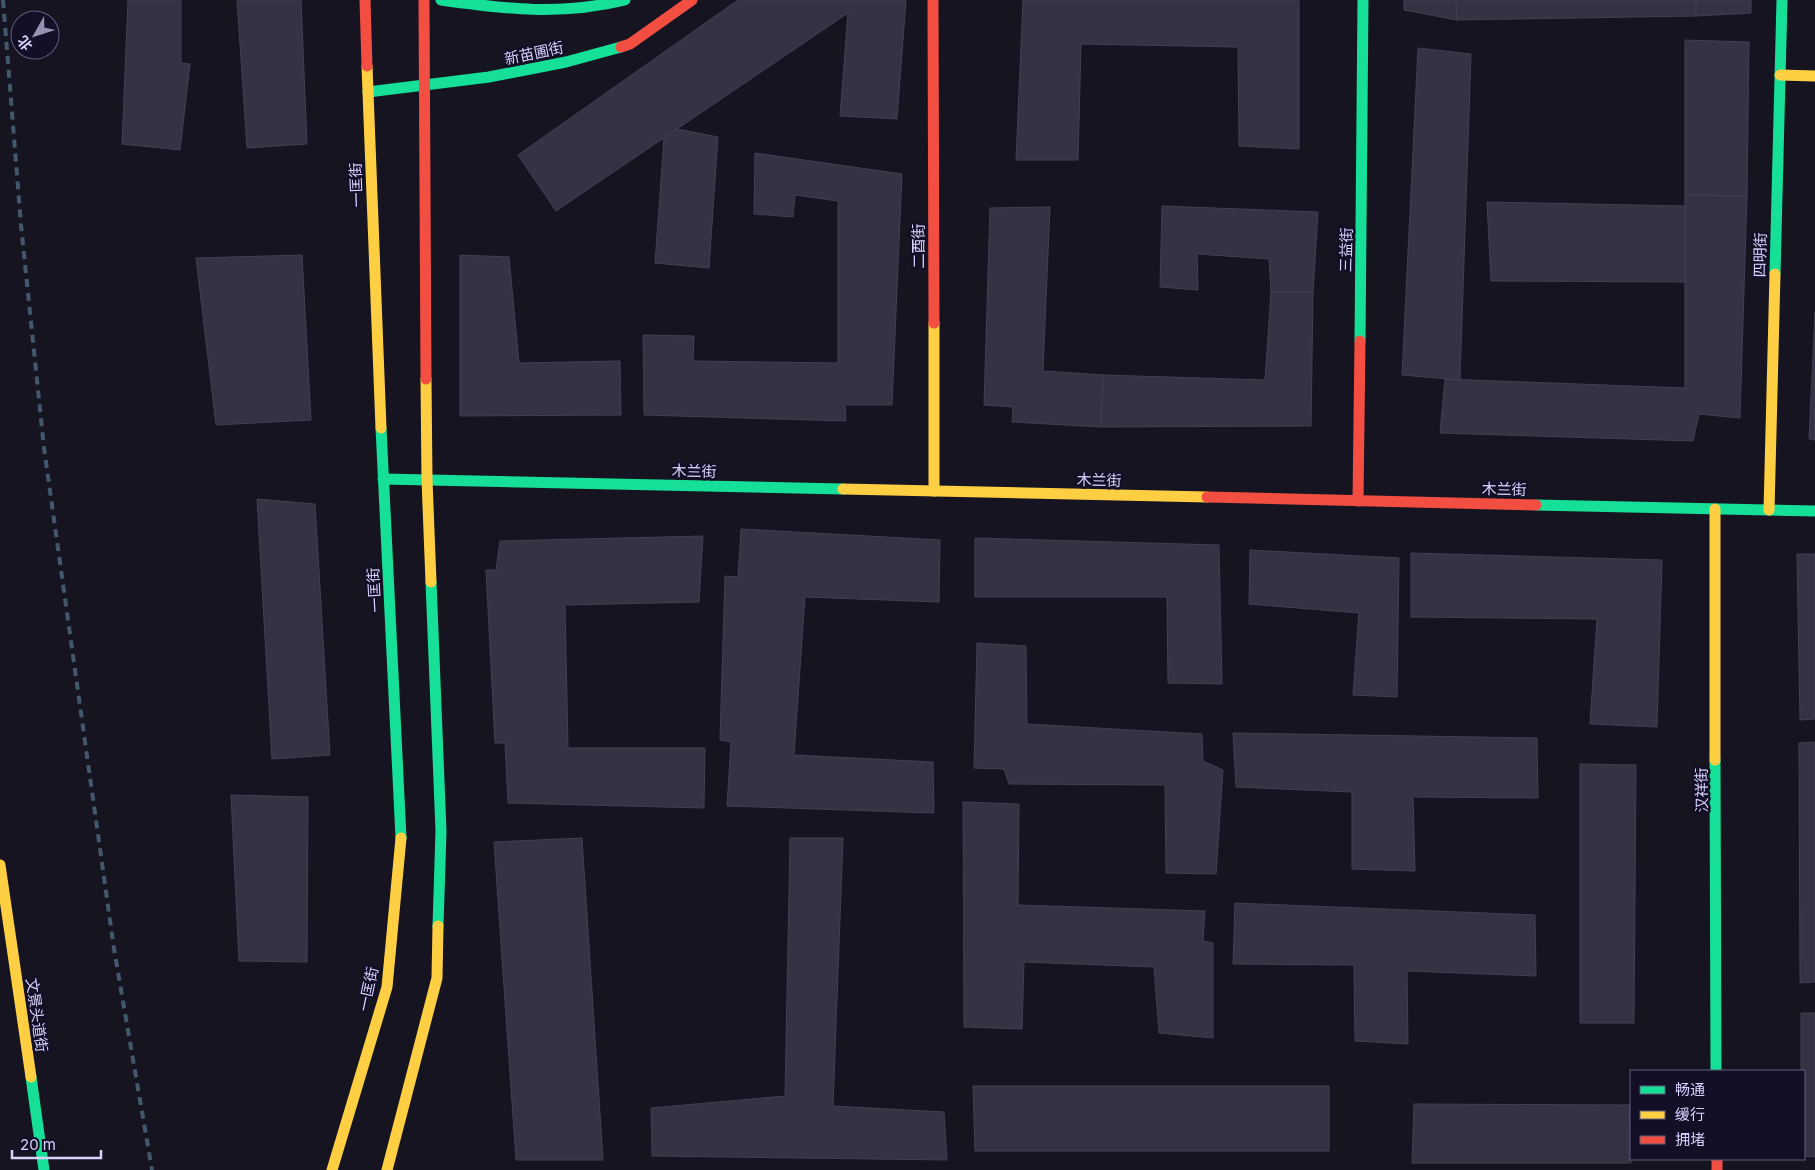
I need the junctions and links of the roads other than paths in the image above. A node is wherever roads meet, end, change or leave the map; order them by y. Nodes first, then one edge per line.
1 (365, 0) edge
2 (424, 0) edge
3 (441, 0) edge
4 (625, 0) edge
5 (692, 0) edge
6 (933, 0) edge
7 (1363, 0) edge
8 (1782, 0) edge
9 (1780, 75) junction
10 (1815, 76) edge
11 (424, 85) junction
12 (368, 92) junction
13 (383, 478) junction
14 (428, 480) junction
15 (934, 491) junction
16 (1358, 501) junction
17 (1715, 509) junction
18 (1769, 510) junction
19 (1815, 511) edge
20 (0, 865) edge
21 (1716, 1070) edge
22 (44, 1170) edge
23 (332, 1170) edge
24 (387, 1170) edge

1 - 12 street, 一匡街
2 - 11 street
3 - 4 street
5 - 11 street, 新苗圃街
6 - 15 street, 二酉街
7 - 16 street, 三益街
8 - 9 street, 四明街
9 - 10 street
9 - 18 street, 四明街
11 - 12 street, 新苗圃街
11 - 14 street
12 - 13 street, 一匡街
13 - 14 street, 木兰街
13 - 23 street, 一匡街
14 - 15 street, 木兰街
14 - 24 street
15 - 16 street, 木兰街
16 - 17 street, 木兰街
17 - 18 street, 木兰街
17 - 21 street, 汉祥街
18 - 19 street, 木兰街
20 - 22 street, 文景头道街

